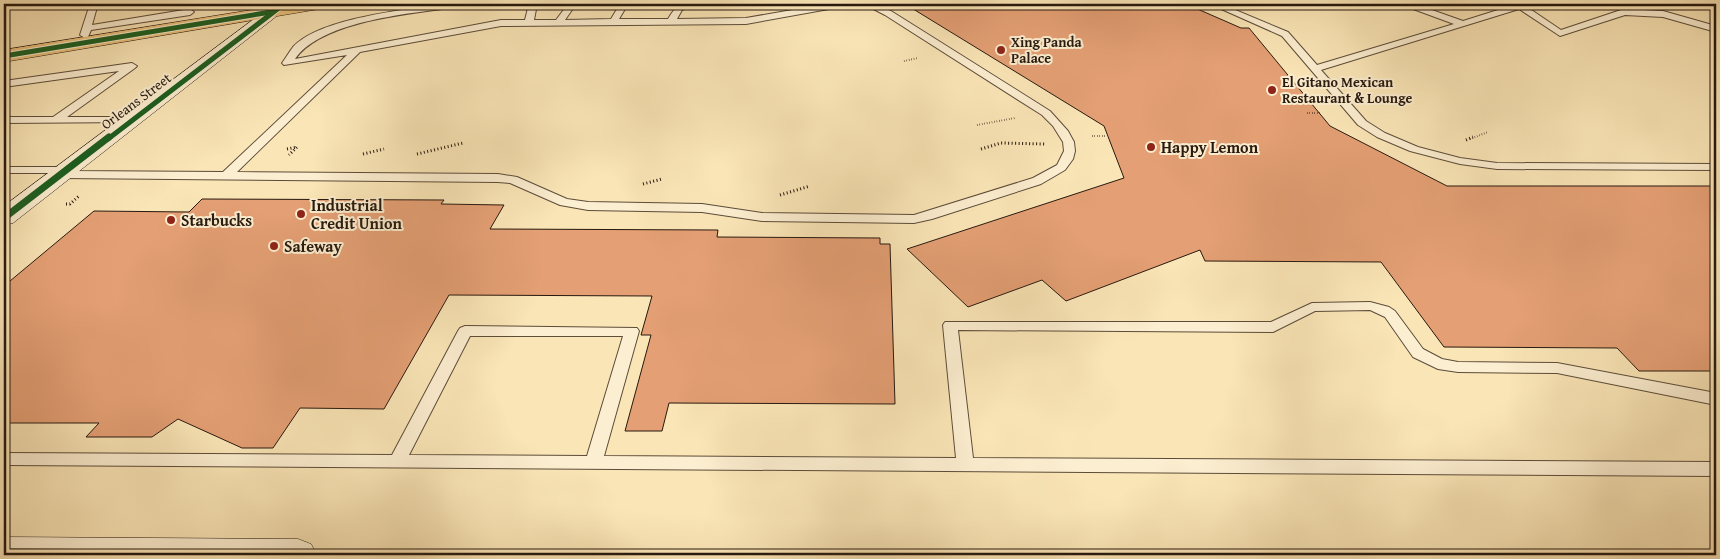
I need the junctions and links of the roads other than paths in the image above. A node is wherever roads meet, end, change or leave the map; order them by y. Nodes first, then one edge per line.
1 (109, 4) edge
2 (319, 4) edge
3 (458, 4) edge
4 (533, 4) edge
5 (572, 4) edge
6 (624, 4) edge
7 (690, 4) edge
8 (840, 4) edge
9 (868, 4) edge
10 (1214, 4) edge
11 (1408, 4) edge
12 (1434, 4) edge
13 (1524, 5) edge
14 (279, 8) edge
15 (1419, 8) junction
16 (189, 11) edge
17 (145, 12) dead end
18 (121, 16) dead end
19 (613, 22) junction
20 (670, 22) junction
21 (529, 23) junction
22 (558, 23) junction
23 (1463, 24) junction
24 (1716, 28) edge
25 (86, 30) junction
26 (358, 49) junction
27 (4, 56) edge
28 (1315, 69) junction
29 (4, 84) edge
30 (4, 120) edge
31 (56, 120) junction
32 (132, 120) junction
33 (1716, 167) edge
34 (4, 170) edge
35 (63, 172) junction
36 (226, 176) junction
37 (4, 218) edge
38 (1716, 399) edge
39 (4, 459) edge
40 (397, 462) junction
41 (593, 462) junction
42 (965, 465) junction
43 (1716, 469) edge
44 (4, 553) edge
45 (140, 555) edge
46 (298, 555) edge

1 - 25 lane
2 - 14 main road
3 - 26 lane
4 - 21 lane
5 - 22 lane
6 - 19 lane
7 - 20 lane
8 - 20 lane
9 - 36 lane
10 - 28 lane
11 - 15 lane
12 - 15 lane
13 - 23 lane
13 - 24 lane
14 - 16 main road
14 - 32 main road, Orleans Street
15 - 23 lane
16 - 17 lane
16 - 25 main road
18 - 25 lane
19 - 20 lane
19 - 22 lane
21 - 22 lane
21 - 26 lane
23 - 28 lane
25 - 27 main road
26 - 36 lane
28 - 33 lane
29 - 31 lane
30 - 31 lane
31 - 32 lane
32 - 35 main road, Orleans Street
34 - 35 lane
35 - 36 lane
35 - 37 main road, Orleans Street
38 - 42 lane
39 - 40 lane
40 - 41 lane
40 - 41 lane
41 - 42 lane
42 - 43 lane
44 - 45 main road
45 - 46 main road

